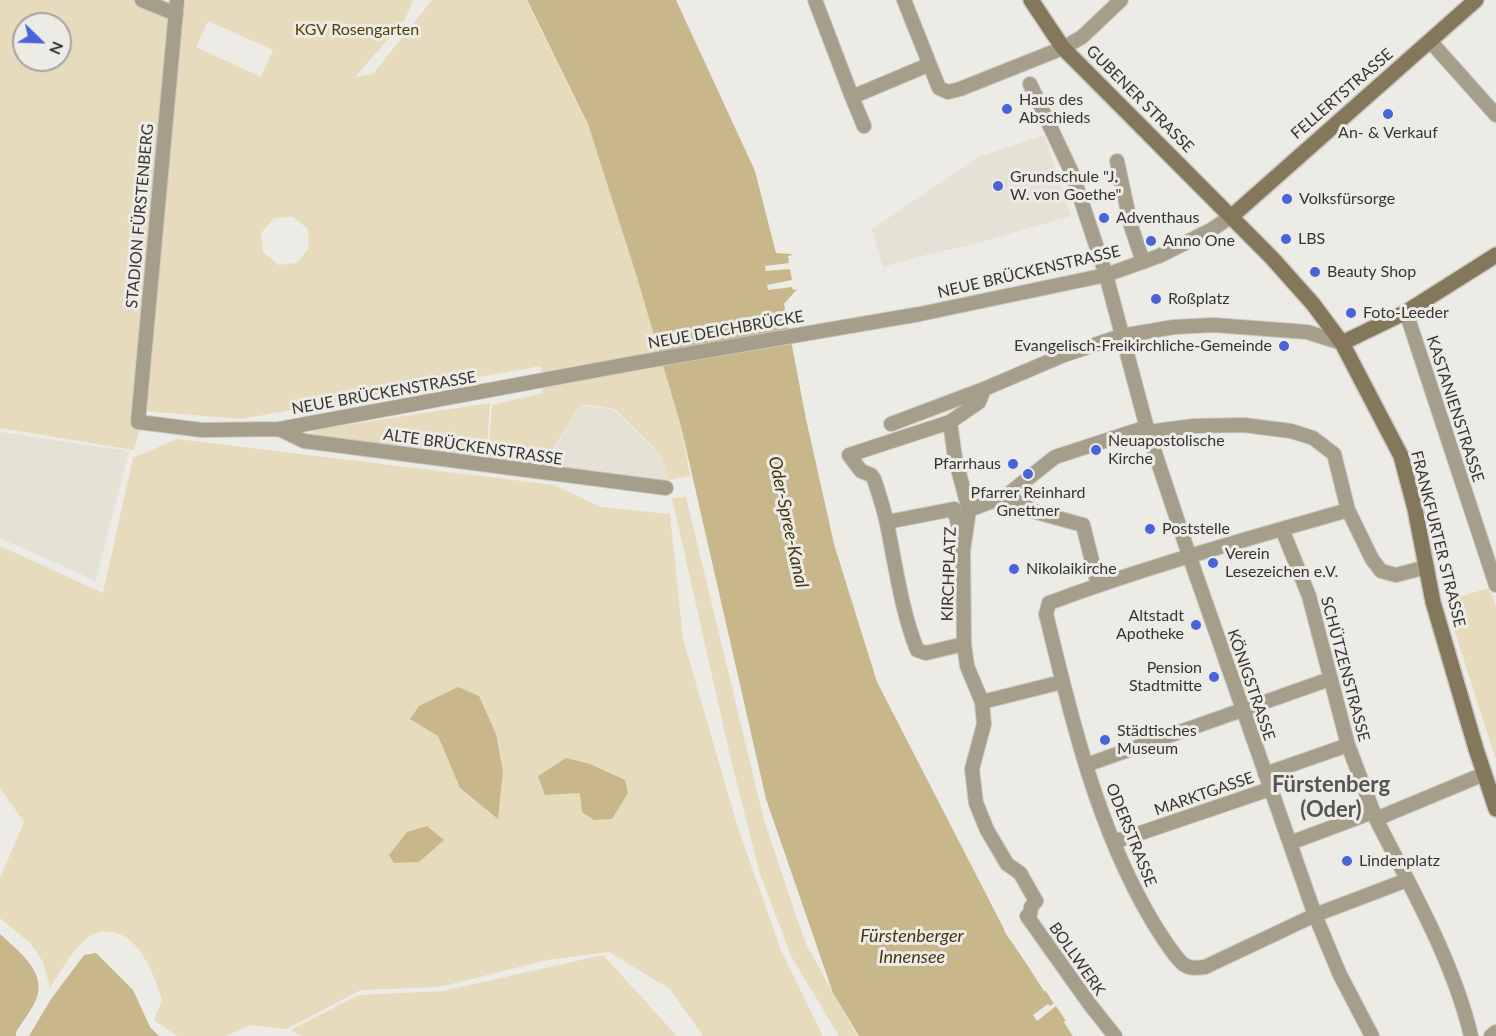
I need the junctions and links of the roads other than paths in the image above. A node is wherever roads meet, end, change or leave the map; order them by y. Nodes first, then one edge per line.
1 (142, 0) edge
2 (814, 0) edge
3 (904, 0) edge
4 (1031, 0) edge
5 (1121, 0) edge
6 (1476, 0) edge
7 (177, 7) edge
8 (1430, 41) junction
9 (1063, 48) junction
10 (928, 65) junction
11 (1030, 84) dead end
12 (852, 97) junction
13 (1496, 115) edge
14 (864, 126) dead end
15 (1117, 161) dead end
16 (1232, 216) junction
17 (1496, 255) edge
18 (1143, 262) junction
19 (1106, 275) junction
20 (1406, 312) junction
21 (824, 329) joint
22 (1121, 336) junction
23 (1342, 343) junction
24 (635, 363) joint
25 (984, 389) junction
26 (138, 422) joint
27 (950, 422) junction
28 (891, 424) dead end
29 (279, 429) junction
30 (1148, 430) junction
31 (666, 488) dead end
32 (1006, 496) junction
33 (969, 510) junction
34 (1348, 510) junction
35 (887, 522) junction
36 (1282, 529) junction
37 (965, 537) junction
38 (1189, 555) junction
39 (1427, 567) junction
40 (1098, 585) junction
41 (1496, 585) edge
42 (964, 644) junction
43 (1330, 679) junction
44 (1062, 682) junction
45 (982, 702) junction
46 (1243, 711) junction
47 (1348, 745) junction
48 (1086, 765) junction
49 (1265, 774) junction
50 (1484, 774) junction
51 (1270, 789) junction
52 (1496, 809) edge
53 (1375, 815) junction
54 (1114, 842) junction
55 (1290, 843) junction
56 (1407, 880) junction
57 (1315, 915) junction
58 (1496, 1032) edge
59 (1115, 1036) edge
60 (1372, 1036) edge
61 (1471, 1036) edge
62 (1491, 1036) edge

1 - 7 street, STADION FÜRSTENBERG
2 - 12 street
3 - 10 street
4 - 9 main road, GUBENER STRASSE
5 - 9 street
6 - 8 main road, FELLERTSTRASSE
7 - 26 street, STADION FÜRSTENBERG
8 - 13 street
8 - 16 main road, FELLERTSTRASSE
9 - 10 street
9 - 16 main road, GUBENER STRASSE
10 - 12 street
11 - 19 street
12 - 14 street
15 - 18 street
16 - 18 street, NEUE BRÜCKENSTRASSE
16 - 23 main road, FRANKFURTER STRASSE
17 - 20 main road
18 - 19 street, NEUE BRÜCKENSTRASSE
19 - 21 street, NEUE BRÜCKENSTRASSE
19 - 22 street
20 - 23 main road
20 - 41 street, KASTANIENSTRASSE
21 - 24 street, NEUE DEICHBRÜCKE
22 - 23 street
22 - 25 street
22 - 30 street, KÖNIGSTRASSE
23 - 39 main road, FRANKFURTER STRASSE
24 - 29 street, NEUE BRÜCKENSTRASSE
25 - 27 street
25 - 28 street
26 - 29 street, NEUE BRÜCKENSTRASSE
27 - 33 street
27 - 35 street
29 - 31 street, ALTE BRÜCKENSTRASSE
30 - 32 street, KIRCHPLATZ
30 - 34 street, KIRCHPLATZ
30 - 38 street, KÖNIGSTRASSE
32 - 33 street, KIRCHPLATZ
32 - 40 street
33 - 37 street, KIRCHPLATZ
34 - 36 street
34 - 39 street, KIRCHPLATZ
35 - 37 street
35 - 42 street
36 - 38 street
36 - 43 street, SCHÜTZENSTRASSE
37 - 42 street, KIRCHPLATZ
38 - 40 street
38 - 46 street, KÖNIGSTRASSE
39 - 50 main road, FRANKFURTER STRASSE
40 - 44 street, ODERSTRASSE
42 - 45 street, KIRCHPLATZ
43 - 46 street
43 - 47 street, SCHÜTZENSTRASSE
44 - 45 street
44 - 48 street, ODERSTRASSE
45 - 59 street, BOLLWERK
46 - 48 street
46 - 49 street, KÖNIGSTRASSE
47 - 49 street
47 - 53 street, SCHÜTZENSTRASSE
48 - 54 street, ODERSTRASSE
49 - 51 street, KÖNIGSTRASSE
50 - 52 main road, FRANKFURTER STRASSE
50 - 53 street
51 - 54 street, MARKTGASSE
51 - 55 street, KÖNIGSTRASSE
53 - 55 street
53 - 56 street, SCHÜTZENSTRASSE
54 - 57 street, ODERSTRASSE
55 - 57 street, KÖNIGSTRASSE
56 - 57 street
56 - 61 street, SCHÜTZENSTRASSE
57 - 60 street, KÖNIGSTRASSE
58 - 62 street

